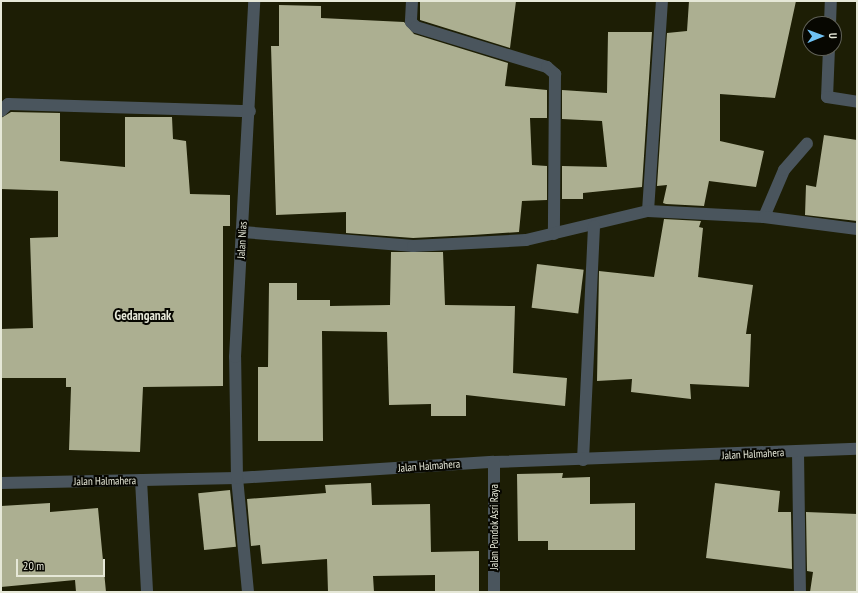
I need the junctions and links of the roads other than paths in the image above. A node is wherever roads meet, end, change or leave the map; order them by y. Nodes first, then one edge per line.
1 (254, 1) edge
2 (412, 1) edge
3 (662, 1) edge
4 (831, 1) edge
5 (830, 16) edge
6 (829, 56) edge
7 (857, 102) edge
8 (1, 111) edge
9 (250, 111) junction
10 (807, 144) dead end
11 (648, 212) junction
12 (764, 217) junction
13 (594, 226) junction
14 (857, 229) edge
15 (243, 232) junction
16 (554, 234) junction
17 (857, 449) edge
18 (798, 452) junction
19 (583, 460) junction
20 (494, 462) junction
21 (237, 478) junction
22 (140, 480) junction
23 (1, 483) edge
24 (147, 592) edge
25 (248, 592) edge
26 (494, 592) edge
27 (800, 592) edge

1 - 9 street, Jalan Nias
2 - 16 street
3 - 11 street
4 - 5 street
6 - 7 street
8 - 9 street
9 - 15 street, Jalan Nias
10 - 12 street
11 - 12 street
11 - 13 street
12 - 14 street
13 - 16 street
13 - 19 street
15 - 16 street
15 - 21 street, Jalan Nias
17 - 18 street, Jalan Halmahera
18 - 19 street, Jalan Halmahera
18 - 27 street
19 - 20 street, Jalan Halmahera
20 - 21 street, Jalan Halmahera
20 - 26 street, Jalan Pondok Asri Raya
21 - 22 street, Jalan Halmahera
21 - 25 street, Jalan Nias
22 - 23 street, Jalan Halmahera
22 - 24 street

